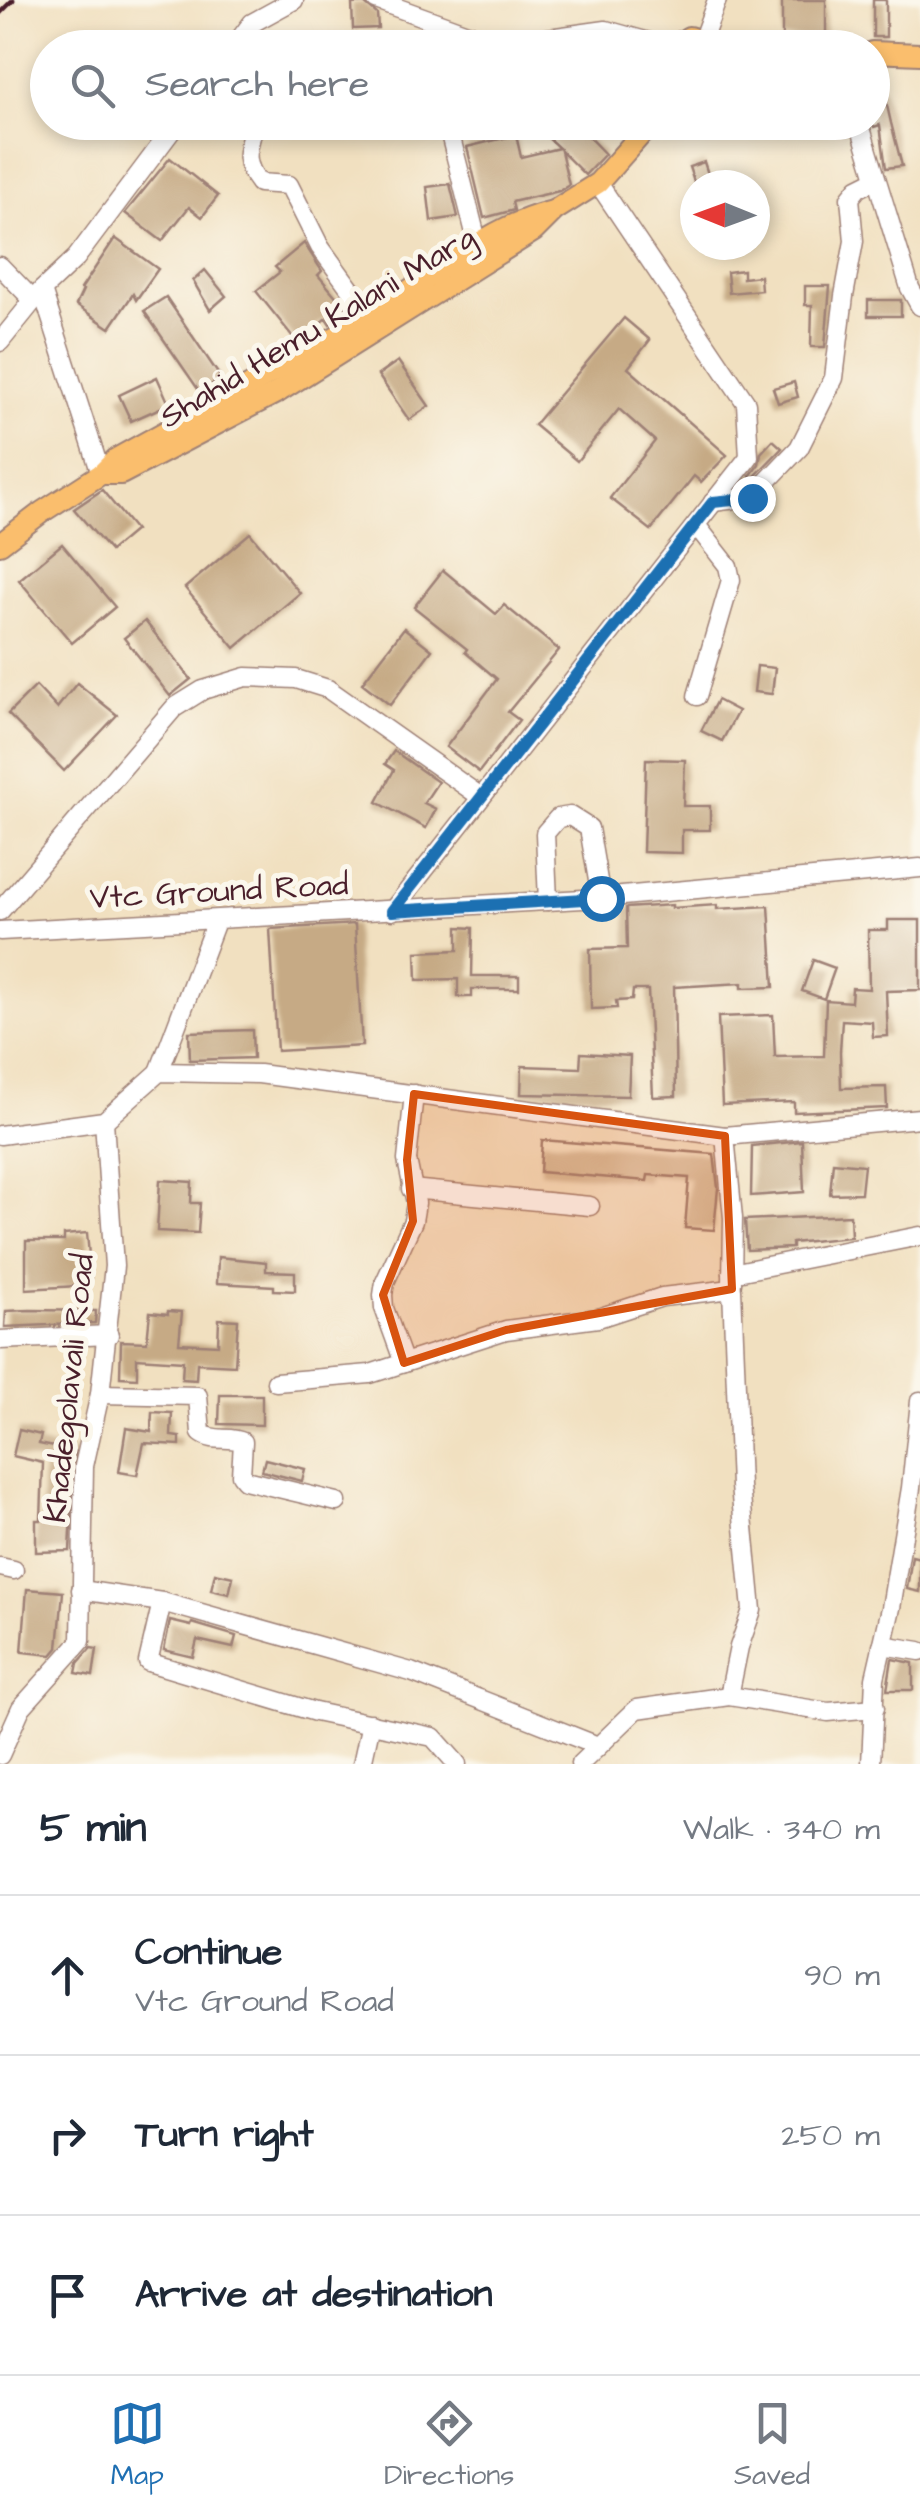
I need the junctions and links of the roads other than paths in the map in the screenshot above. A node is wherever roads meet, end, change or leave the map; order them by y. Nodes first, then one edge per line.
1 (294, 0) edge
2 (376, 0) edge
3 (717, 0) edge
4 (247, 29) edge
5 (459, 30) edge
6 (709, 30) edge
7 (890, 53) edge
8 (920, 54) edge
9 (164, 140) edge
10 (250, 140) edge
11 (452, 140) edge
12 (636, 140) edge
13 (864, 140) edge
14 (876, 180) junction
15 (598, 182) junction
16 (481, 254) junction
17 (0, 266) edge
18 (37, 295) junction
19 (920, 306) edge
20 (370, 316) junction
21 (0, 342) edge
22 (101, 474) junction
23 (713, 502) junction
24 (696, 525) junction
25 (0, 544) edge
26 (697, 696) dead end
27 (481, 798) junction
28 (920, 868) edge
29 (601, 898) junction
30 (548, 902) junction
31 (392, 911) junction
32 (0, 912) edge
33 (216, 921) junction
34 (0, 931) edge
35 (159, 1072) junction
36 (414, 1094) junction
37 (920, 1118) edge
38 (104, 1121) junction
39 (0, 1136) edge
40 (725, 1136) junction
41 (412, 1189) junction
42 (590, 1206) dead end
43 (920, 1236) edge
44 (732, 1281) junction
45 (109, 1335) junction
46 (0, 1340) edge
47 (404, 1363) junction
48 (276, 1382) dead end
49 (100, 1394) junction
50 (920, 1401) edge
51 (337, 1502) dead end
52 (82, 1590) junction
53 (162, 1602) junction
54 (882, 1645) junction
55 (920, 1651) edge
56 (728, 1696) junction
57 (875, 1708) junction
58 (371, 1722) junction
59 (598, 1746) junction
60 (0, 1755) edge
61 (362, 1764) edge
62 (457, 1764) edge
63 (580, 1764) edge
64 (871, 1764) edge

1 - 4 street
2 - 5 street
3 - 6 street
7 - 8 main road
9 - 18 street
10 - 20 street
11 - 16 street
12 - 15 main road, Shahid Hemu Kalani Marg
13 - 14 street
14 - 19 street
14 - 23 street
15 - 16 main road, Shahid Hemu Kalani Marg
15 - 23 street
16 - 20 main road, Shahid Hemu Kalani Marg
16 - 22 main road, Shahid Hemu Kalani Marg
17 - 18 street
18 - 21 street
18 - 22 street
20 - 22 main road, Shahid Hemu Kalani Marg
22 - 25 main road, Shahid Hemu Kalani Marg
23 - 24 street
24 - 26 street
24 - 27 street
27 - 31 street
27 - 32 street
28 - 29 street, Vtc Ground Road
29 - 30 street, Vtc Ground Road
29 - 30 street
30 - 31 street, Vtc Ground Road
31 - 33 street, Vtc Ground Road
33 - 34 street, Vtc Ground Road
33 - 35 street
35 - 36 street
35 - 38 street
36 - 40 street
36 - 41 street
37 - 40 street
38 - 39 street
38 - 45 street, Khadegolavali Road
40 - 44 street
41 - 42 street
41 - 47 street
43 - 44 street
44 - 47 street
44 - 56 street
45 - 46 street
45 - 49 street, Khadegolavali Road
47 - 48 street
49 - 51 street
49 - 52 street, Khadegolavali Road
50 - 54 street
52 - 53 street
52 - 60 street, Khadegolavali Road
53 - 58 street
53 - 59 street
54 - 55 street
54 - 57 street
56 - 57 street
56 - 59 street
57 - 64 street
58 - 61 street
58 - 62 street
59 - 63 street

